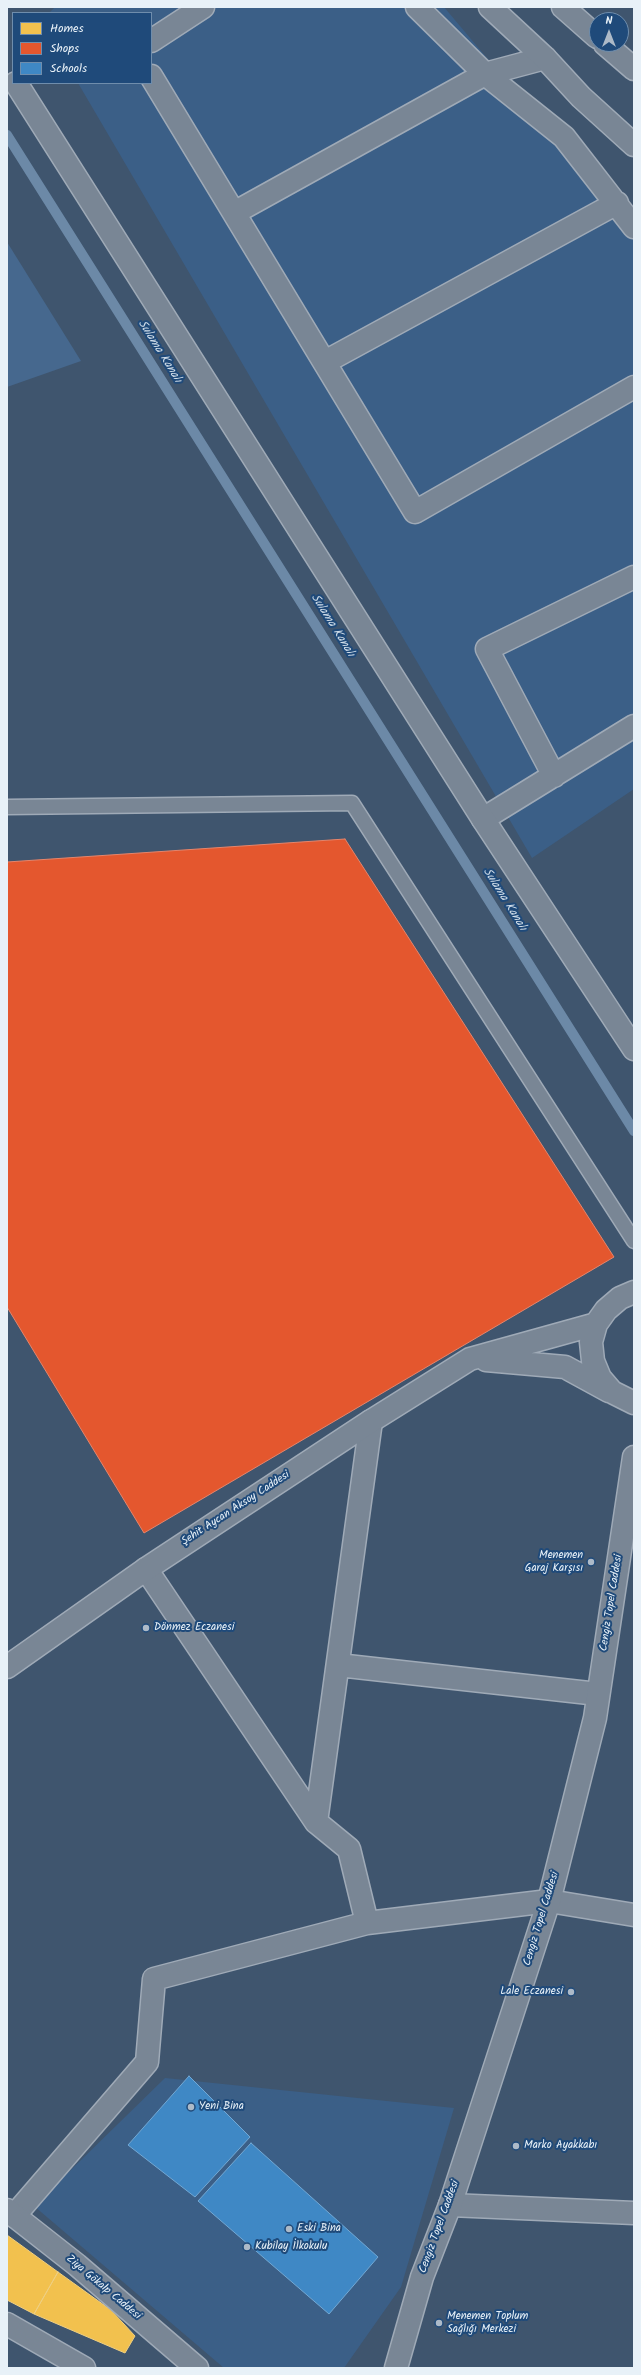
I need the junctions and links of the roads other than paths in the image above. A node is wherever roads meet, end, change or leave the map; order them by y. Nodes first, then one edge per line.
1 (203, 7) edge
2 (417, 7) edge
3 (490, 7) edge
4 (563, 7) edge
5 (589, 30) edge
6 (152, 40) edge
7 (614, 52) edge
8 (546, 58) junction
9 (634, 69) edge
10 (485, 74) junction
11 (152, 78) edge
12 (17, 84) edge
13 (634, 145) edge
14 (618, 203) junction
15 (234, 213) junction
16 (634, 227) edge
17 (325, 362) junction
18 (634, 387) edge
19 (634, 577) edge
20 (634, 726) edge
21 (554, 776) junction
22 (7, 807) edge
23 (483, 819) junction
24 (634, 1049) edge
25 (634, 1241) edge
26 (634, 1292) edge
27 (596, 1324) junction
28 (470, 1359) junction
29 (612, 1392) junction
30 (634, 1403) edge
31 (371, 1421) junction
32 (634, 1457) edge
33 (146, 1569) junction
34 (338, 1665) junction
35 (7, 1666) edge
36 (598, 1694) junction
37 (316, 1822) junction
38 (550, 1901) junction
39 (634, 1915) edge
40 (367, 1923) junction
41 (450, 2205) junction
42 (634, 2212) edge
43 (11, 2213) edge
44 (7, 2324) edge
45 (84, 2368) edge
46 (198, 2368) edge
47 (396, 2368) edge

1 - 6 main road
2 - 10 main road
3 - 8 main road
4 - 5 main road
7 - 9 main road
8 - 10 main road
8 - 13 main road
10 - 14 main road
10 - 15 main road
11 - 15 main road
12 - 23 main road
14 - 16 main road
14 - 17 main road
15 - 17 main road
17 - 18 main road
19 - 21 main road
20 - 21 main road
21 - 23 main road
22 - 25 lane
23 - 24 main road
26 - 27 main road
27 - 28 main road, Şehit Aycan Aksoy Caddesi
27 - 29 main road
28 - 29 main road
28 - 31 main road, Şehit Aycan Aksoy Caddesi
29 - 30 main road
31 - 33 main road, Şehit Aycan Aksoy Caddesi
31 - 34 main road
32 - 36 main road, Cengiz Topel Caddesi
33 - 35 main road, Şehit Aycan Aksoy Caddesi
33 - 37 main road
34 - 36 main road
34 - 37 main road
36 - 38 main road, Cengiz Topel Caddesi
37 - 40 main road
38 - 39 main road
38 - 40 main road
38 - 41 main road, Cengiz Topel Caddesi
40 - 43 main road
41 - 42 main road
41 - 47 main road, Cengiz Topel Caddesi
43 - 46 main road, Ziya Gökalp Caddesi
44 - 45 main road

